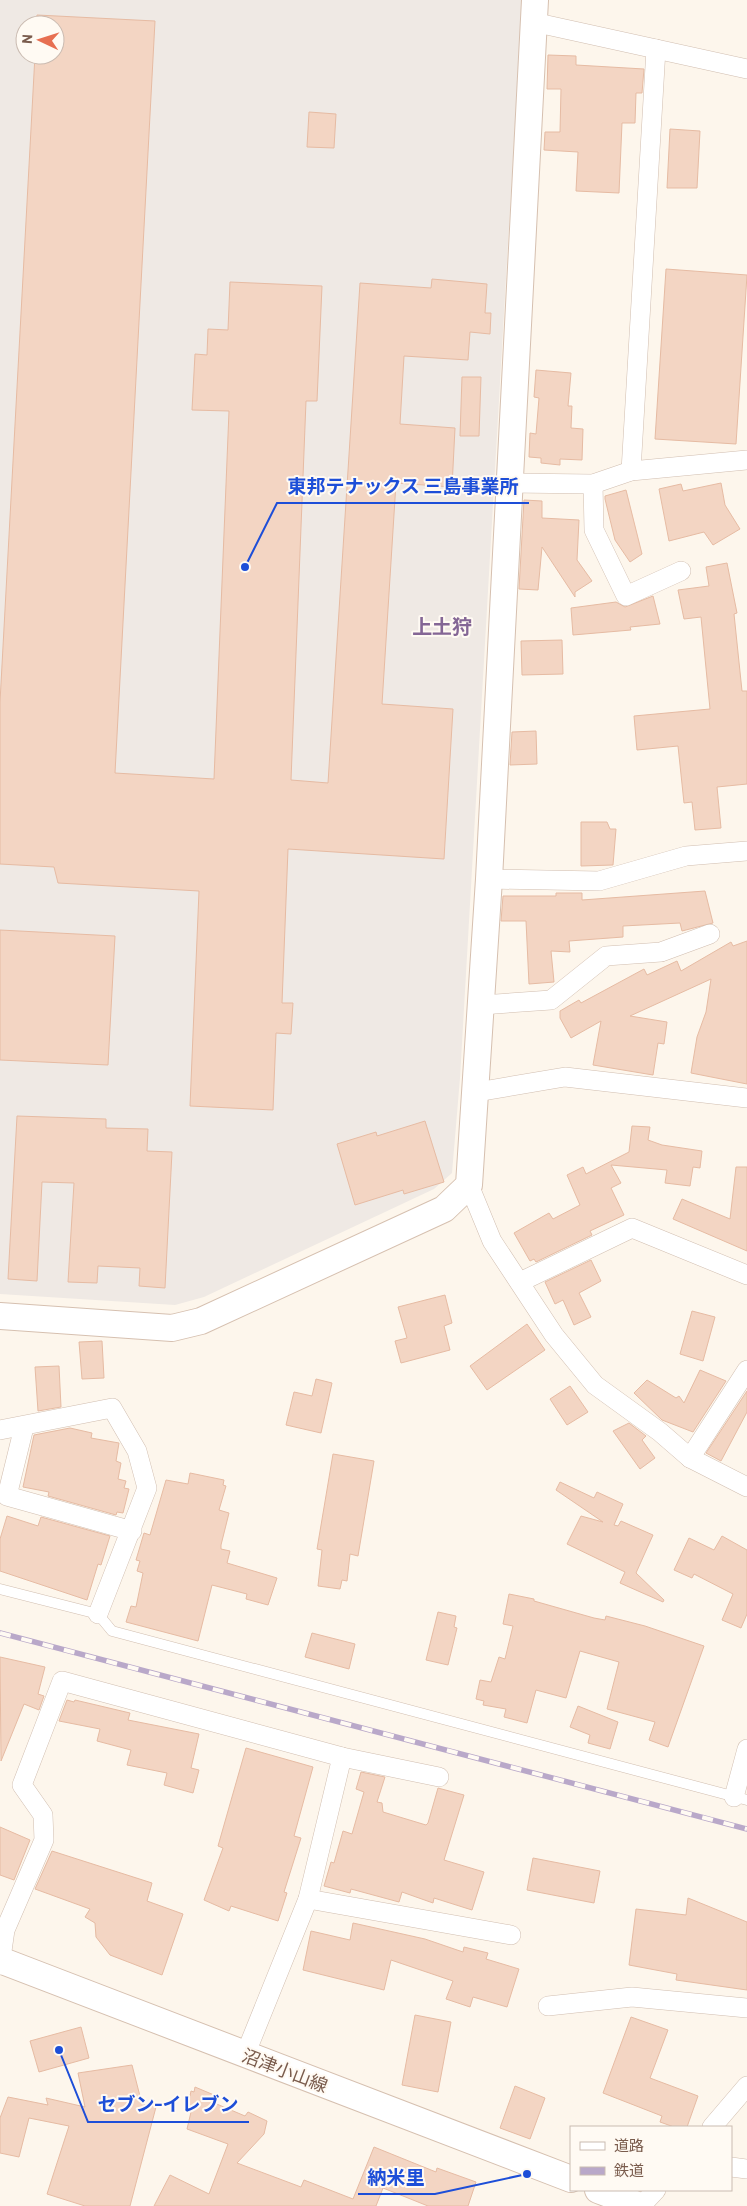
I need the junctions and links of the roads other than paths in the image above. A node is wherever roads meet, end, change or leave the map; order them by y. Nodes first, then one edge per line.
1 (534, 11) edge
2 (656, 49) junction
3 (747, 69) edge
4 (745, 465) edge
5 (631, 471) junction
6 (510, 483) junction
7 (594, 484) junction
8 (681, 571) dead end
9 (747, 850) edge
10 (489, 879) junction
11 (710, 934) dead end
12 (481, 1004) junction
13 (477, 1092) junction
14 (747, 1098) edge
15 (469, 1185) junction
16 (747, 1275) edge
17 (520, 1282) junction
18 (0, 1316) edge
19 (747, 1370) edge
20 (24, 1426) junction
21 (0, 1430) edge
22 (690, 1458) junction
23 (747, 1487) edge
24 (132, 1531) junction
25 (0, 1589) edge
26 (98, 1614) junction
27 (747, 1749) edge
28 (342, 1757) junction
29 (439, 1777) dead end
30 (741, 1798) edge
31 (308, 1899) junction
32 (511, 1935) dead end
33 (0, 1962) edge
34 (548, 2006) dead end
35 (747, 2008) edge
36 (245, 2055) junction
37 (747, 2086) edge
38 (713, 2126) edge
39 (732, 2167) edge
40 (747, 2169) edge
41 (570, 2180) edge
42 (601, 2191) edge
43 (655, 2191) edge
44 (640, 2206) edge

1 - 2 street
1 - 6 street
2 - 3 street
2 - 5 street
4 - 5 street
5 - 7 street
6 - 7 street
6 - 10 street
7 - 8 street
9 - 10 street
10 - 12 street
11 - 12 street
12 - 13 street
13 - 14 street
13 - 15 street
15 - 17 street
15 - 18 street
16 - 17 street
17 - 22 street
19 - 22 street
20 - 21 street
20 - 24 street
20 - 24 street
22 - 23 street
24 - 26 street
25 - 26 lane
26 - 30 lane
27 - 30 street
28 - 29 street
28 - 31 street
28 - 33 street
31 - 32 street
31 - 36 street
33 - 36 street, 沼津小山線
34 - 35 street
36 - 41 street, 沼津小山線
37 - 38 street
39 - 40 street
42 - 44 street
43 - 44 street

